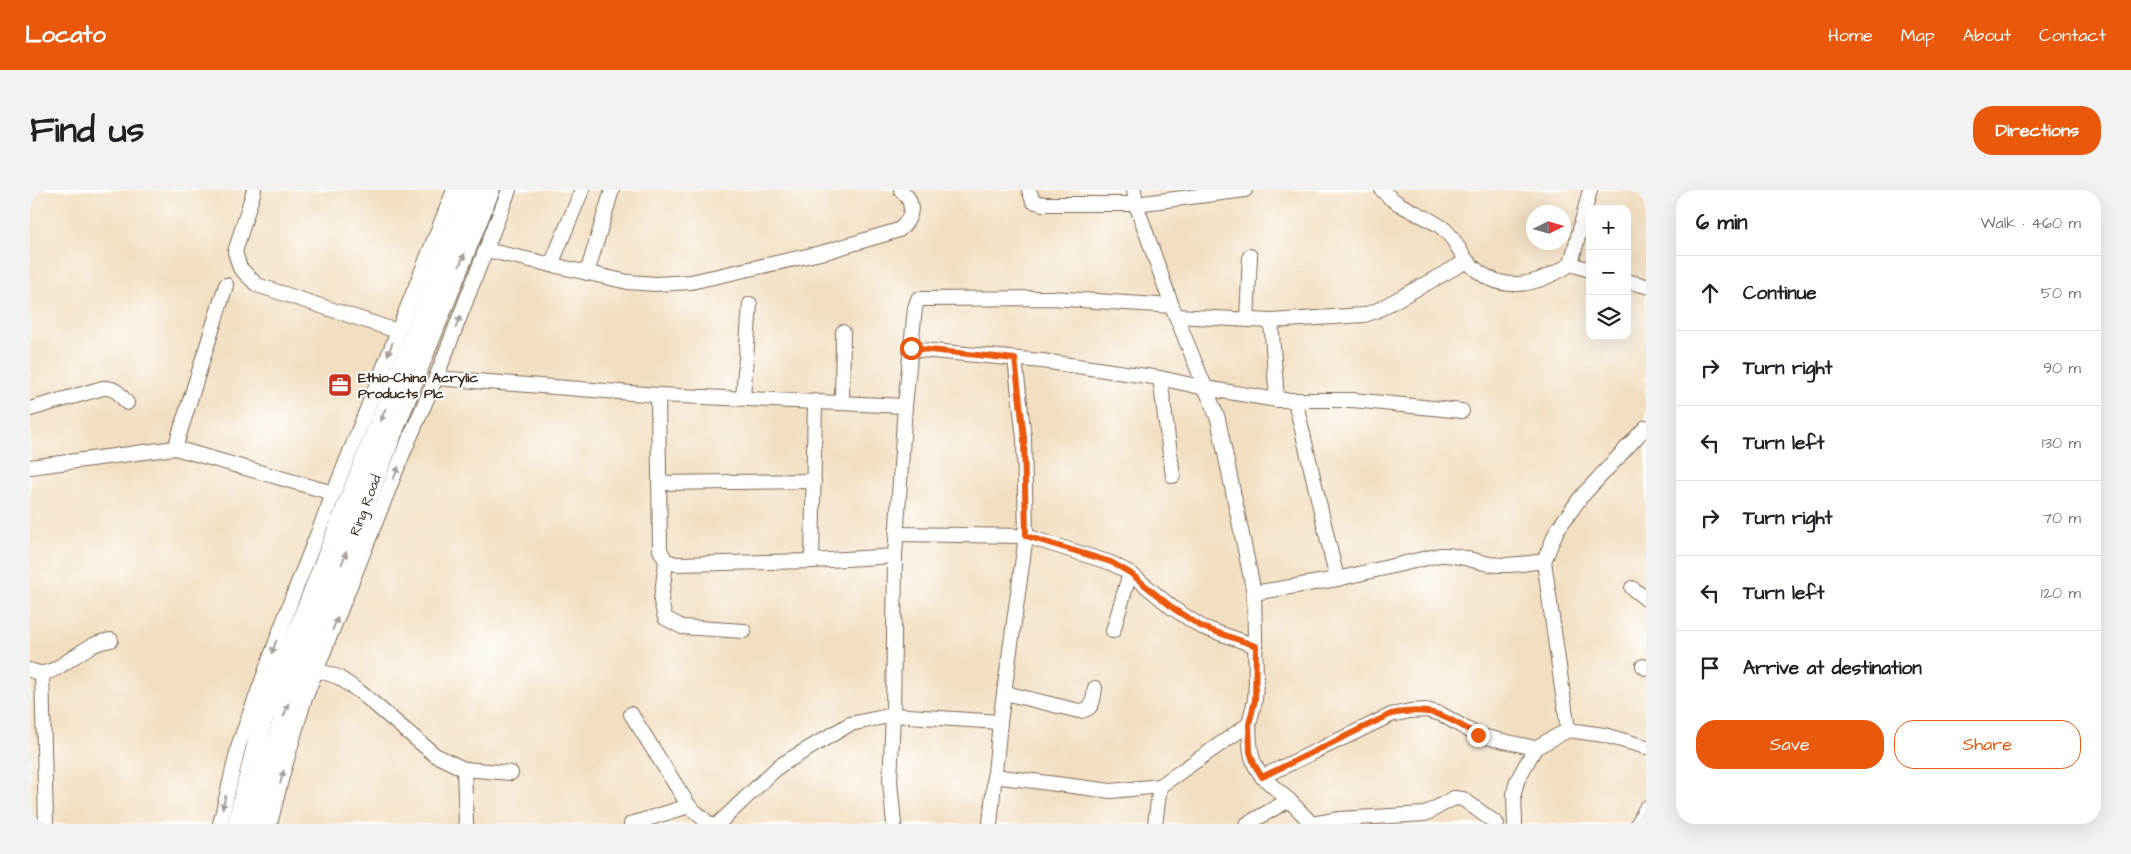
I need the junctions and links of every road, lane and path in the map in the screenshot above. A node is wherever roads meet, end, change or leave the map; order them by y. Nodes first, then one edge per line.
1 (254, 190) edge
2 (454, 190) edge
3 (471, 190) edge
4 (490, 190) edge
5 (509, 190) edge
6 (582, 190) edge
7 (612, 190) edge
8 (901, 190) edge
9 (1029, 190) edge
10 (1244, 190) edge
11 (1382, 190) edge
12 (1590, 190) edge
13 (1135, 197) edge
14 (486, 250) junction
15 (1250, 256) dead end
16 (1467, 262) junction
17 (1571, 264) junction
18 (551, 265) junction
19 (1586, 269) edge
20 (587, 273) junction
21 (1631, 281) edge
22 (226, 285) dead end
23 (1646, 286) edge
24 (750, 304) dead end
25 (1174, 311) junction
26 (1247, 320) junction
27 (1271, 321) junction
28 (397, 331) junction
29 (843, 332) dead end
30 (911, 348) junction
31 (1015, 359) junction
32 (436, 378) junction
33 (1160, 378) junction
34 (1205, 388) junction
35 (658, 395) junction
36 (742, 398) junction
37 (1277, 400) junction
38 (1295, 400) junction
39 (815, 401) junction
40 (842, 402) junction
41 (127, 403) dead end
42 (905, 406) junction
43 (30, 409) edge
44 (1462, 411) dead end
45 (1646, 427) edge
46 (175, 448) junction
47 (30, 467) edge
48 (1173, 476) dead end
49 (814, 481) junction
50 (659, 483) junction
51 (333, 493) junction
52 (897, 534) junction
53 (1026, 536) junction
54 (895, 556) junction
55 (666, 560) junction
56 (812, 561) junction
57 (1544, 561) junction
58 (1130, 573) junction
59 (1337, 579) junction
60 (1632, 588) dead end
61 (1254, 593) junction
62 (1646, 598) edge
63 (744, 631) dead end
64 (1113, 631) dead end
65 (111, 640) dead end
66 (1256, 646) junction
67 (317, 670) junction
68 (36, 671) edge
69 (1096, 688) dead end
70 (1005, 693) junction
71 (631, 714) dead end
72 (893, 715) junction
73 (1000, 722) junction
74 (1249, 724) junction
75 (1568, 730) junction
76 (1646, 747) edge
77 (1535, 748) junction
78 (464, 769) junction
79 (511, 774) dead end
80 (994, 776) junction
81 (1262, 777) junction
82 (1160, 786) junction
83 (1290, 800) junction
84 (689, 806) junction
85 (1646, 808) edge
86 (46, 824) edge
87 (220, 824) edge
88 (237, 824) edge
89 (254, 824) edge
90 (270, 824) edge
91 (466, 824) edge
92 (631, 824) edge
93 (709, 824) edge
94 (718, 824) edge
95 (894, 824) edge
96 (990, 824) edge
97 (1155, 824) edge
98 (1247, 824) edge
99 (1312, 824) edge
100 (1497, 824) edge
101 (1515, 824) edge
102 (1638, 824) edge

1 - 28 street
2 - 28 street
3 -> 88 highway, Ring Road
89 -> 4 highway, Ring Road
5 - 14 street
6 - 18 street
7 - 20 street
8 - 20 street
9 - 13 street
10 - 13 street
11 - 16 street
12 - 17 street
13 - 25 street
14 - 18 street
32 -> 14 street
15 - 26 street
16 - 17 street
16 - 27 street
17 - 19 street
18 - 20 street
21 - 23 street
22 - 46 street
24 - 36 street
25 - 26 street
25 - 30 street
25 - 34 street
26 - 27 street
27 - 37 street
28 -> 51 street
29 - 40 street
30 - 31 street
30 - 42 street
31 - 33 street
31 - 53 street
32 - 35 street
67 -> 32 street
33 - 34 street
33 - 48 street
34 - 37 street
34 - 61 street
35 - 36 street
35 - 50 street
36 - 39 street
37 - 38 street
38 - 44 street
38 - 59 street
39 - 40 street
39 - 49 street
40 - 42 street
41 - 43 street
42 - 52 street
45 - 57 street
46 - 47 street
46 - 51 street
49 - 50 street
49 - 56 street
50 - 55 street
51 -> 87 street
52 - 53 street
52 - 54 street
53 - 58 street
53 - 70 street
54 - 56 street
54 - 72 street
55 - 56 street
55 - 63 street
57 - 59 street
57 - 75 street
58 - 64 street
58 - 66 street
59 - 61 street
60 - 62 street
61 - 66 street
65 - 68 street
66 - 74 street
67 - 78 street
90 -> 67 street
68 - 86 street
69 - 70 street
70 - 73 street
71 - 84 street
72 - 73 street
72 - 94 street
72 - 95 street
73 - 80 street
74 - 81 street
74 - 82 street
75 - 76 street
75 - 77 street
77 - 81 street
77 - 101 street
78 - 79 street
78 - 91 street
80 - 82 street
80 - 96 street
81 - 83 street
82 - 97 street
83 - 98 street
83 - 99 street
84 - 92 street
84 - 93 street
85 - 102 street
99 - 100 street

